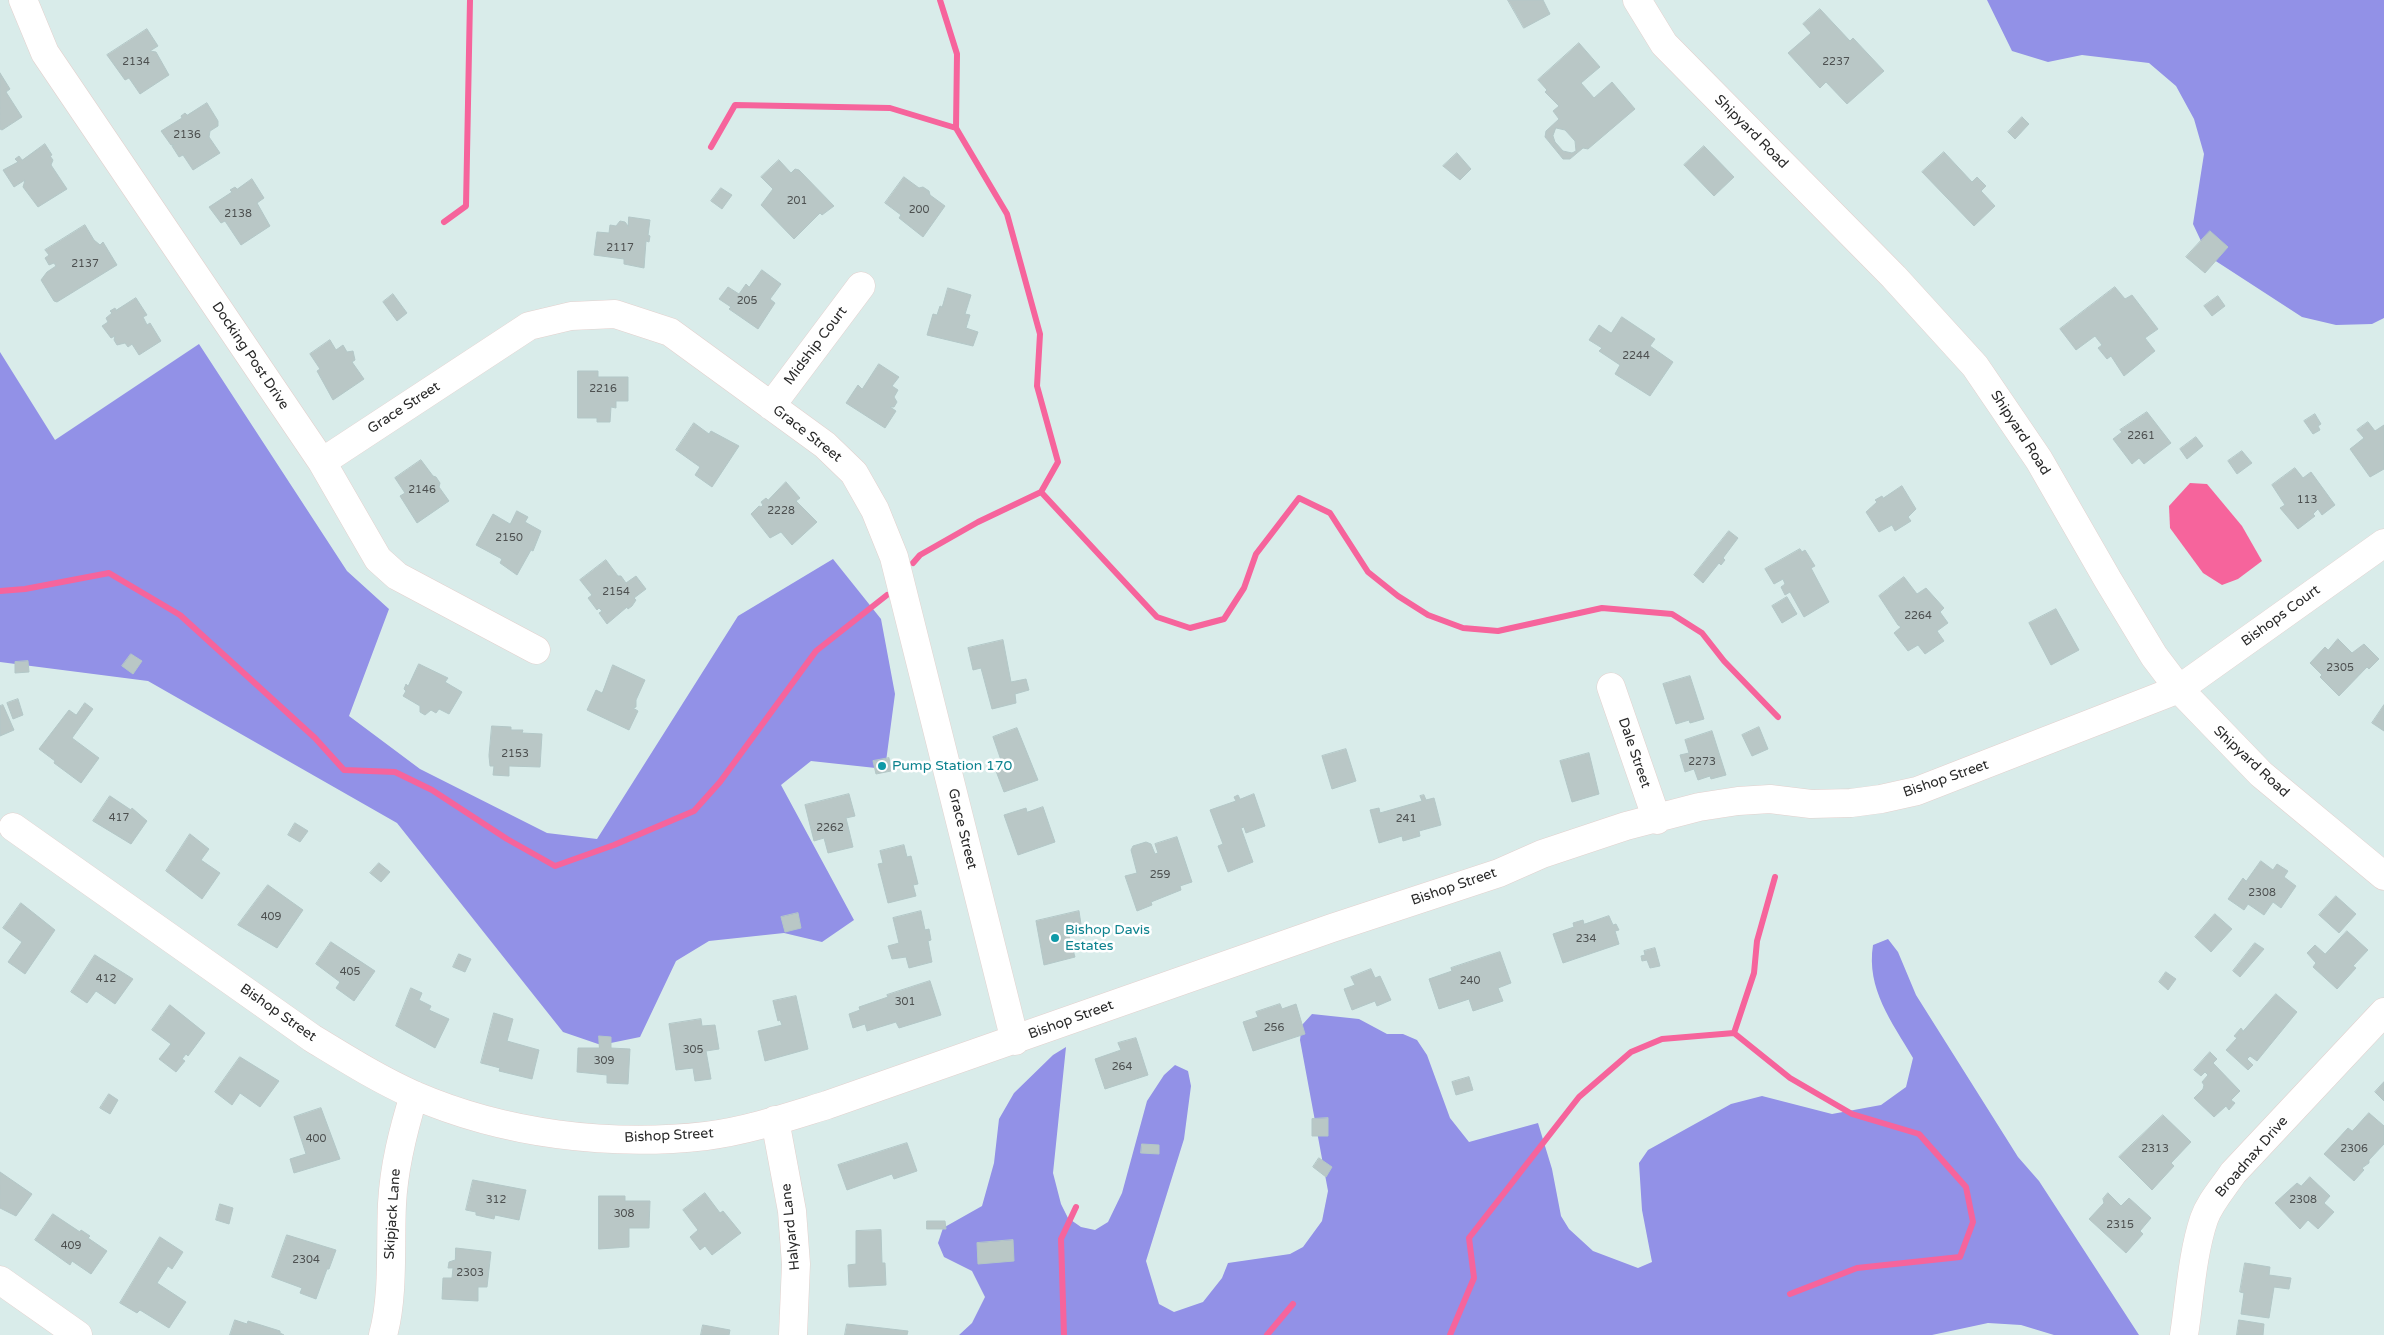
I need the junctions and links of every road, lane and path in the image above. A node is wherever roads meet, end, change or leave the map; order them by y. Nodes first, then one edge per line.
1 (24, 0) edge
2 (1637, 0) edge
3 (861, 286) dead end
4 (771, 406) junction
5 (322, 462) junction
6 (2384, 543) edge
7 (536, 650) dead end
8 (1611, 687) dead end
9 (2179, 690) junction
10 (1657, 820) junction
11 (12, 827) dead end
12 (2384, 876) edge
13 (2384, 1012) edge
14 (1015, 1041) junction
15 (414, 1095) junction
16 (775, 1120) junction
17 (0, 1280) edge
18 (78, 1335) edge
19 (383, 1335) edge
20 (794, 1335) edge
21 (2184, 1335) edge

1 - 5 street, Docking Post Drive
2 - 9 street, Shipyard Road
3 - 4 street, Midship Court
4 - 5 street, Grace Street
4 - 14 street, Grace Street
5 - 7 street, Docking Post Drive
6 - 9 street, Bishops Court
8 - 10 street, Dale Street
9 - 10 street, Bishop Street
9 - 12 street, Shipyard Road
10 - 14 street, Bishop Street
11 - 15 street, Bishop Street
13 - 21 street, Broadnax Drive
14 - 16 street, Bishop Street
15 - 16 street, Bishop Street
15 - 19 street, Skipjack Lane
16 - 20 street, Halyard Lane
17 - 18 street

